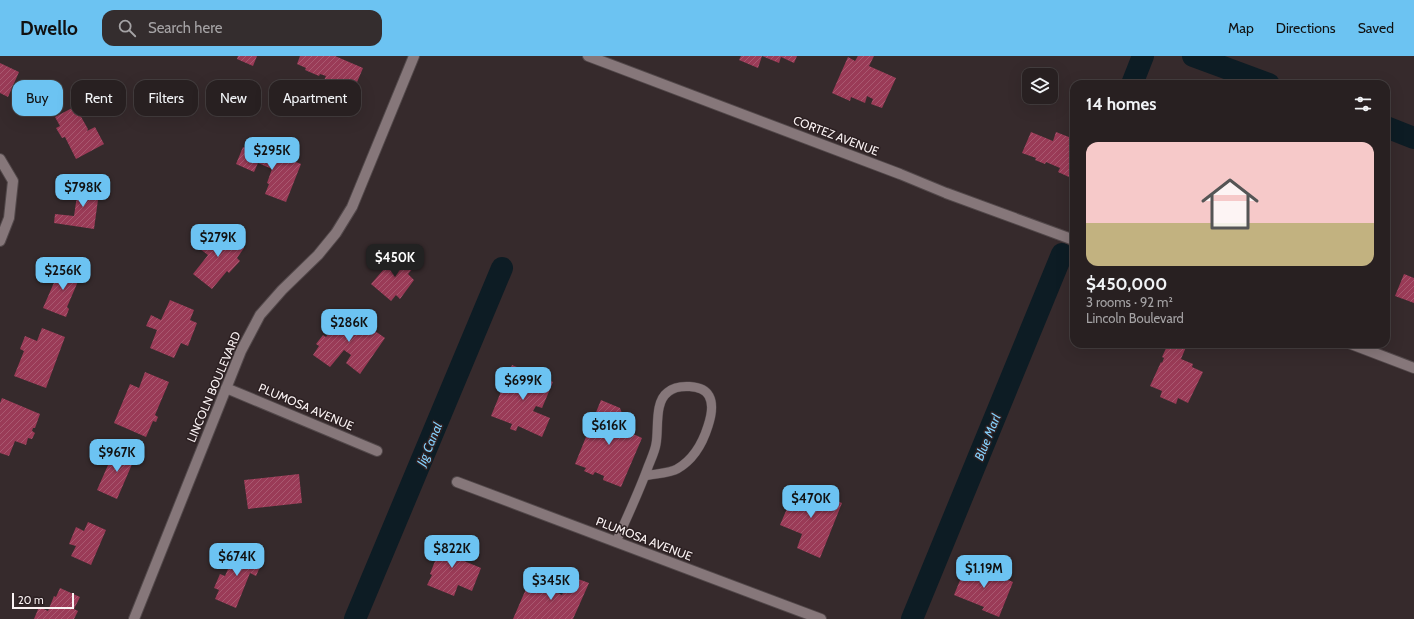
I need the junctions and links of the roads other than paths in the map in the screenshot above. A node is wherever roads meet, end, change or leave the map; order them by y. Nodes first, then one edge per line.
1 (414, 56) edge
2 (588, 56) edge
3 (0, 159) edge
4 (1070, 239) edge
5 (0, 241) edge
6 (1362, 348) edge
7 (1414, 368) edge
8 (226, 388) junction
9 (377, 451) dead end
10 (645, 476) junction
11 (457, 482) dead end
12 (616, 542) junction
13 (134, 619) edge
14 (821, 619) edge

1 - 8 street, LINCOLN BOULEVARD
2 - 4 street, CORTEZ AVENUE
3 - 5 street
6 - 7 street
8 - 9 street, PLUMOSA AVENUE
8 - 13 street, LINCOLN BOULEVARD
10 - 10 lane
10 - 12 lane
11 - 12 street, PLUMOSA AVENUE
12 - 14 street, PLUMOSA AVENUE

